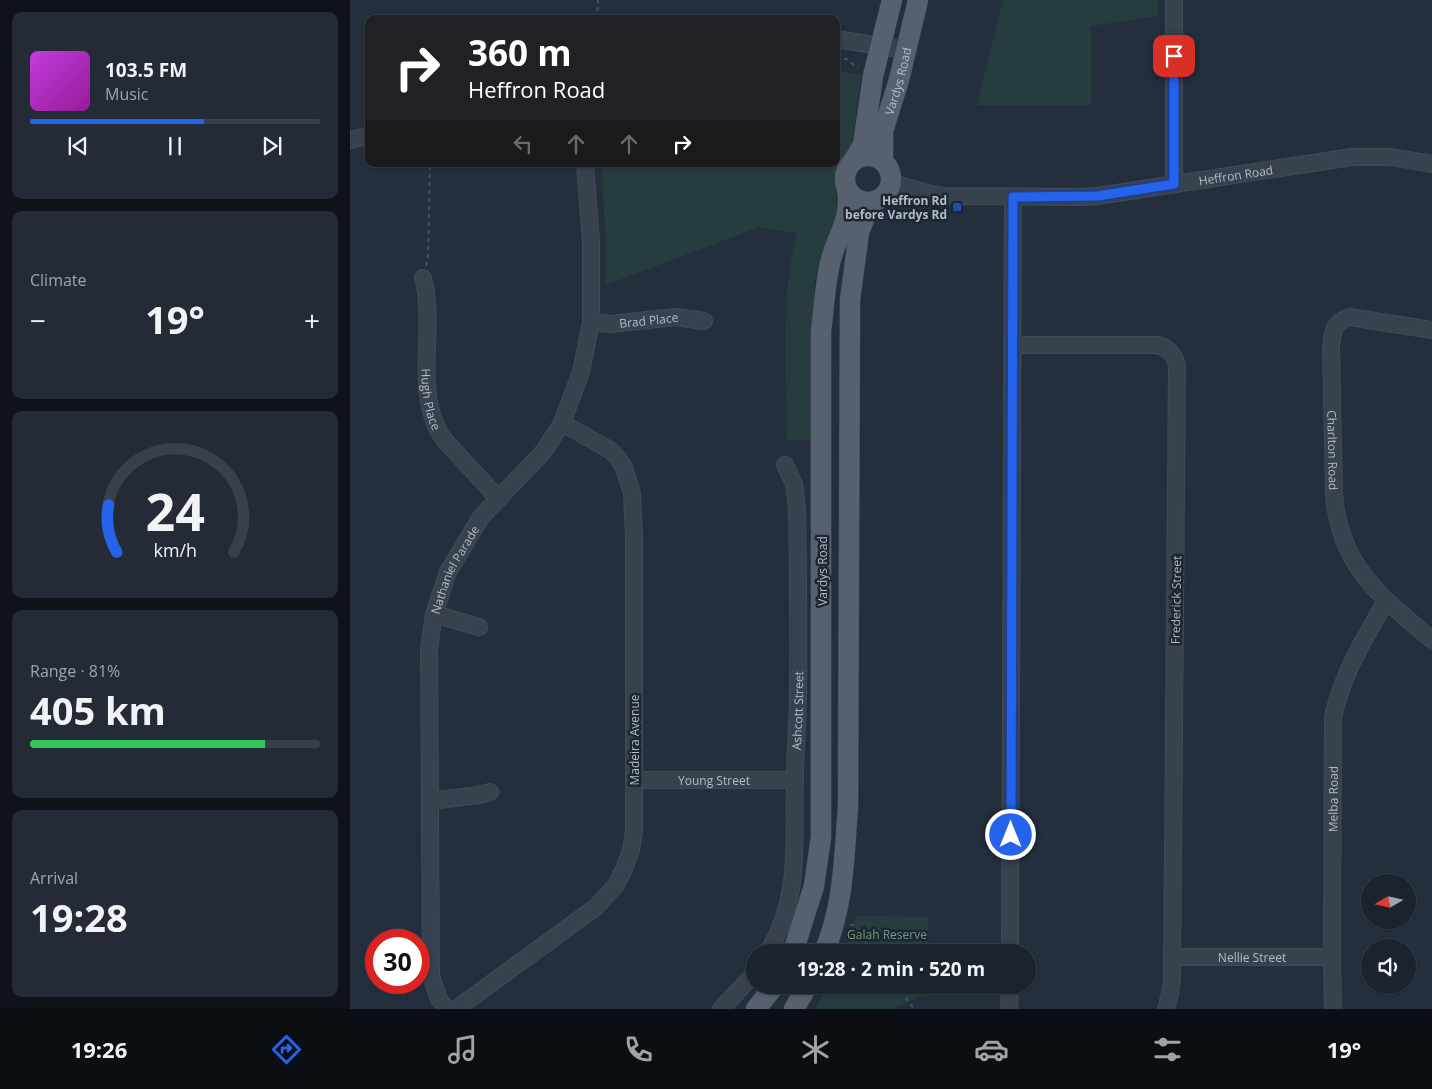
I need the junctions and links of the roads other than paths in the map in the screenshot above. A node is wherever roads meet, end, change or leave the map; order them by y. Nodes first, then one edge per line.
1 (892, 0) edge
2 (918, 0) edge
3 (1174, 0) edge
4 (840, 40) edge
5 (881, 45) junction
6 (906, 50) junction
7 (365, 137) edge
8 (350, 140) edge
9 (854, 160) junction
10 (883, 161) junction
11 (1432, 164) edge
12 (585, 167) edge
13 (891, 183) junction
14 (1174, 184) junction
15 (846, 189) junction
16 (1013, 197) junction
17 (871, 203) junction
18 (423, 278) road end
19 (704, 321) dead end
20 (591, 322) junction
21 (1432, 330) edge
22 (1013, 345) junction
23 (562, 423) junction
24 (785, 465) dead end
25 (499, 499) junction
26 (1386, 601) junction
27 (434, 614) junction
28 (479, 627) dead end
29 (1432, 640) edge
30 (634, 780) junction
31 (795, 780) junction
32 (490, 792) dead end
33 (430, 800) junction
34 (772, 944) edge
35 (796, 944) edge
36 (828, 944) edge
37 (1010, 944) edge
38 (1172, 957) junction
39 (1332, 957) junction
40 (746, 983) edge
41 (768, 994) edge
42 (803, 994) edge
43 (1010, 994) edge
44 (446, 1009) edge
45 (456, 1009) edge
46 (721, 1009) edge
47 (756, 1009) edge
48 (794, 1009) edge
49 (1009, 1009) edge
50 (1166, 1009) edge
51 (1333, 1009) edge

1 - 5 main road, Vardys Road
2 - 6 main road, Vardys Road
3 - 14 street
4 - 5 street
5 - 6 street
5 - 9 main road, Vardys Road
6 - 10 main road, Vardys Road
7 - 8 street
9 - 10 main road
9 - 15 main road
10 - 13 main road
11 - 14 street, Heffron Road
12 - 20 street, Nathaniel Parade
13 - 16 street, Heffron Road
13 - 17 main road
14 - 16 street, Heffron Road
15 - 17 main road
15 - 35 main road, Vardys Road
16 - 22 street
17 - 36 main road, Vardys Road
18 - 25 street, Hugh Place
19 - 20 street, Brad Place
20 - 23 street, Nathaniel Parade
21 - 26 street, Charlton Road
22 - 37 street
22 - 38 street, Frederick Street
23 - 25 street, Nathaniel Parade
23 - 30 street, Madeira Avenue
24 - 31 street, Ashcott Street
25 - 27 street, Nathaniel Parade
26 - 29 street, Charlton Road
26 - 39 street, Melba Road
27 - 28 street
27 - 33 street, Nathaniel Parade
30 - 31 street, Young Street
30 - 45 street, Madeira Avenue
31 - 34 street, Ashcott Street
32 - 33 street
33 - 44 street, Nathaniel Parade
38 - 39 street, Nellie Street
38 - 50 street, Frederick Street
39 - 51 street, Melba Road
40 - 46 street
41 - 47 main road
42 - 48 main road
43 - 49 street

